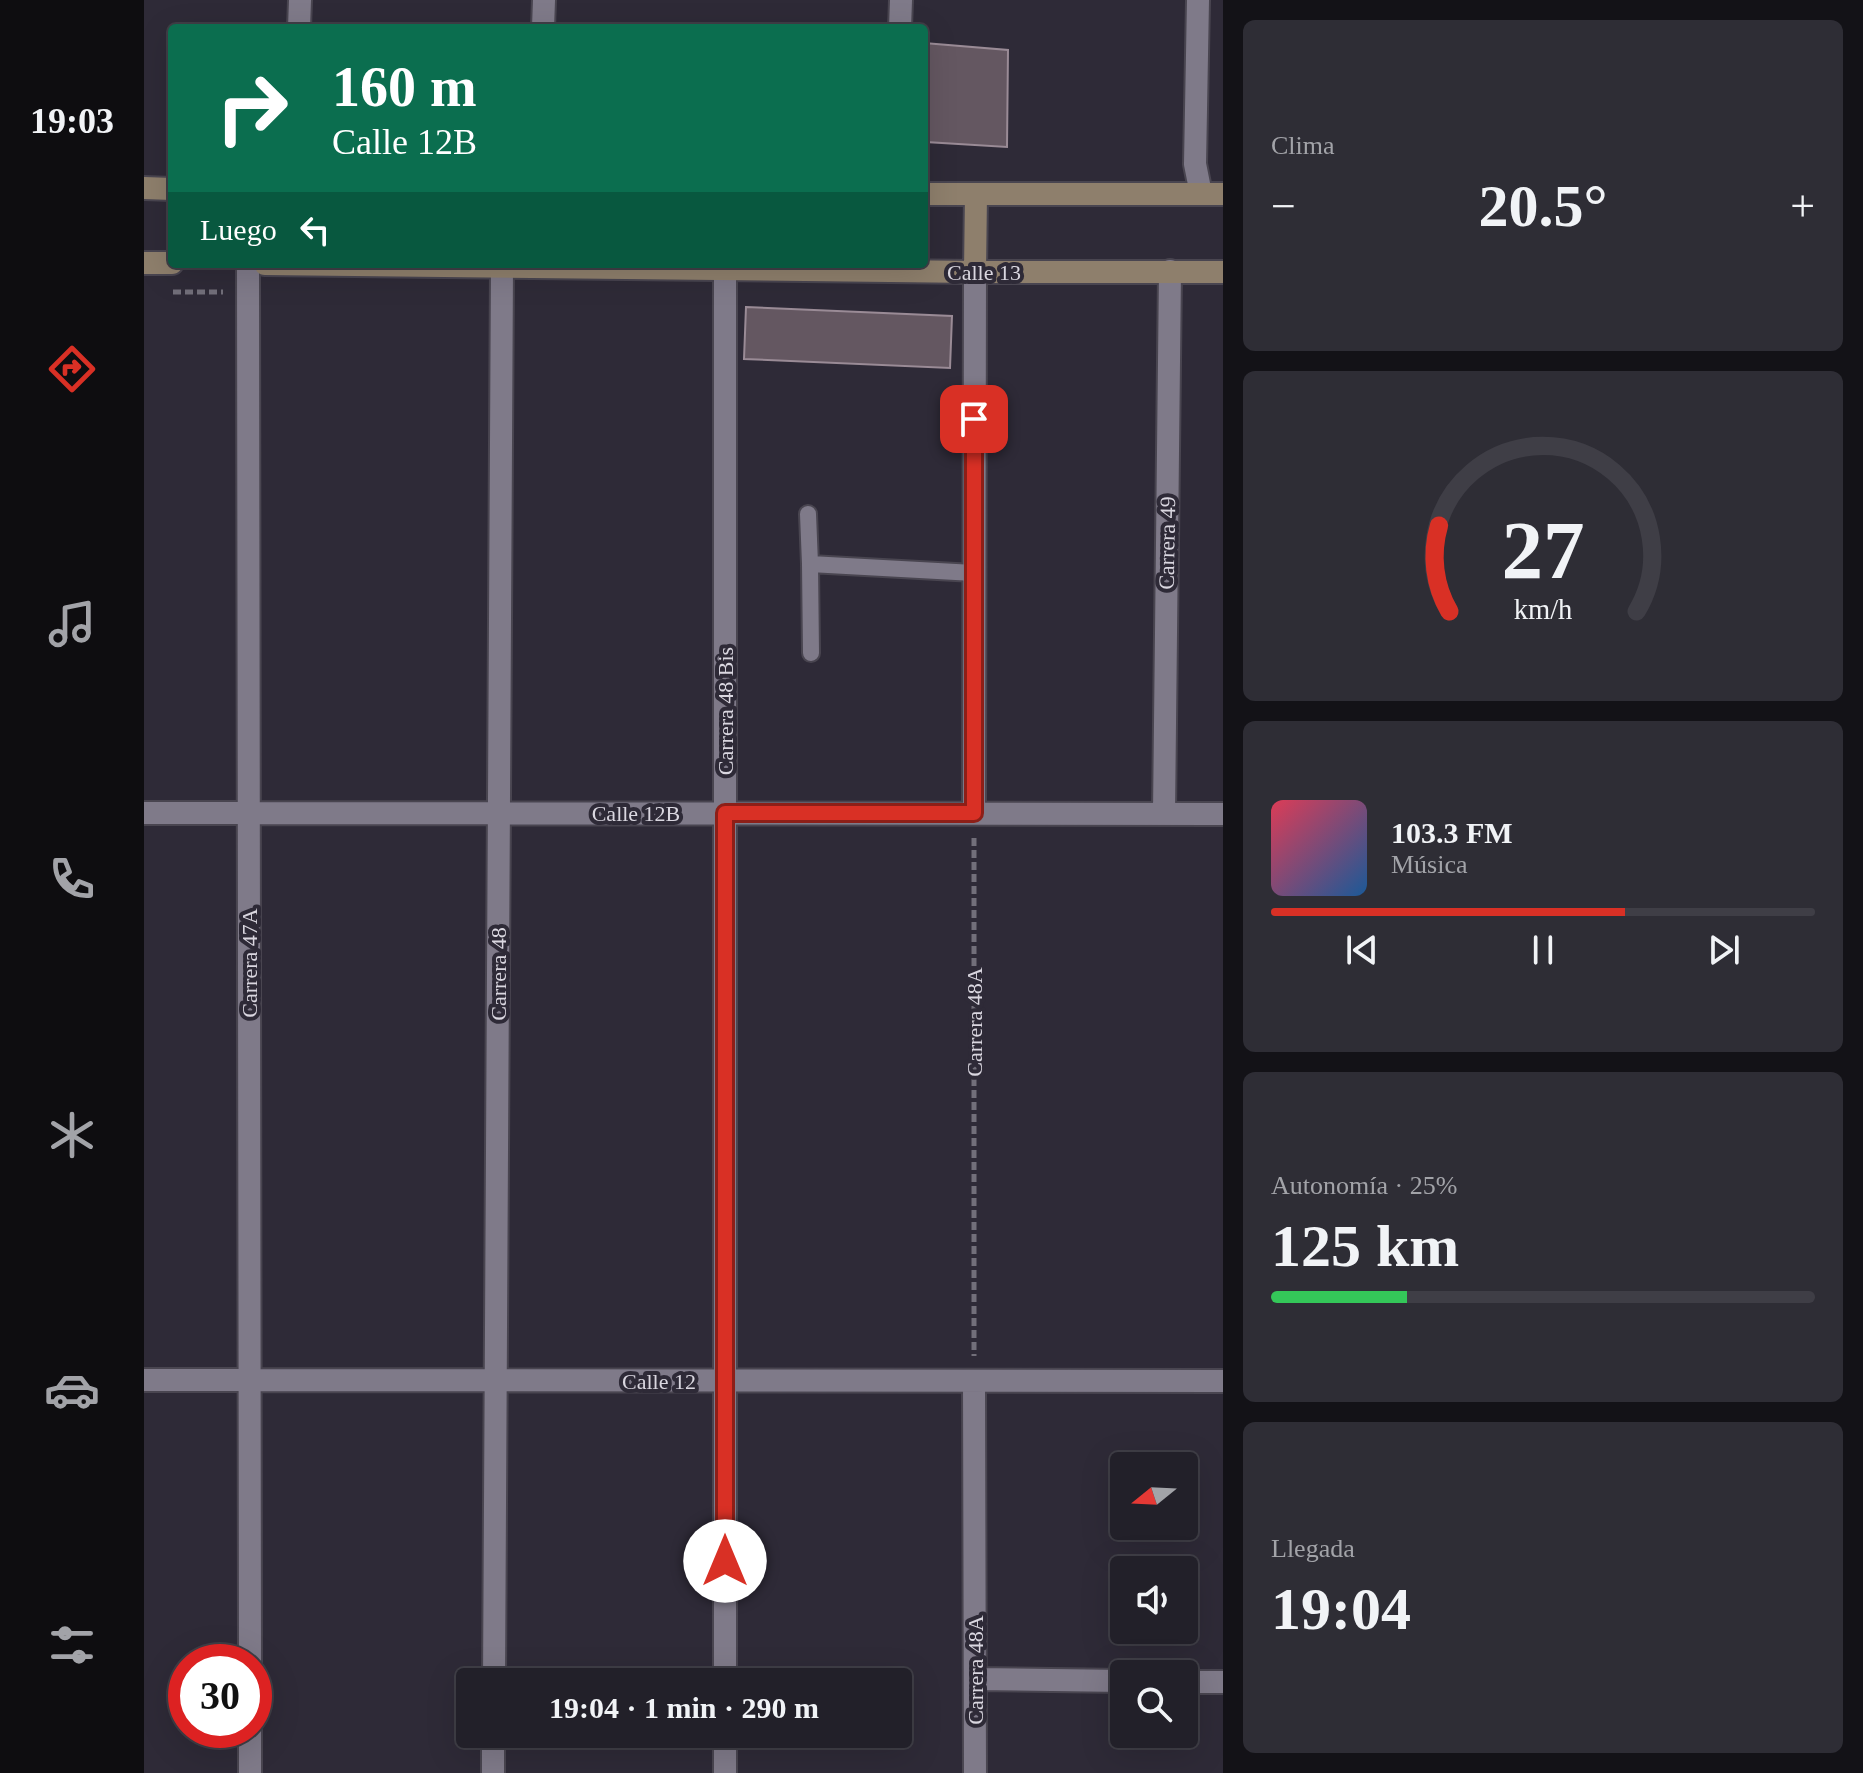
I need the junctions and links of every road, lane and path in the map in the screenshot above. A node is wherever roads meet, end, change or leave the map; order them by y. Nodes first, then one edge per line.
1 (300, 0) edge
2 (544, 0) edge
3 (901, 0) edge
4 (1198, 0) edge
5 (299, 24) edge
6 (543, 24) edge
7 (900, 24) edge
8 (144, 188) edge
9 (168, 189) edge
10 (928, 194) edge
11 (976, 194) junction
12 (1212, 194) edge
13 (144, 263) edge
14 (168, 263) edge
15 (248, 268) edge
16 (502, 268) edge
17 (725, 268) joint
18 (1170, 271) junction
19 (975, 272) junction
20 (1223, 272) edge
21 (808, 514) dead end
22 (810, 564) junction
23 (974, 573) junction
24 (811, 653) dead end
25 (144, 813) edge
26 (249, 813) junction
27 (725, 813) junction
28 (974, 813) junction
29 (499, 814) junction
30 (1164, 814) junction
31 (1223, 814) edge
32 (144, 1380) edge
33 (249, 1380) junction
34 (496, 1380) junction
35 (725, 1381) junction
36 (974, 1381) junction
37 (1223, 1381) edge
38 (250, 1644) edge
39 (494, 1668) edge
40 (725, 1668) edge
41 (975, 1679) junction
42 (1110, 1681) edge
43 (1198, 1682) edge
44 (1223, 1682) edge
45 (250, 1748) edge
46 (493, 1748) edge
47 (725, 1748) edge
48 (250, 1773) edge
49 (493, 1773) edge
50 (725, 1773) edge
51 (975, 1773) edge

1 - 5 street
2 - 6 street
3 - 7 street
4 - 12 street
8 - 9 main road
10 - 11 main road
11 - 12 main road
11 - 19 main road
13 - 14 main road
15 - 26 street, Carrera 47A
16 - 29 street, Carrera 48
17 - 19 main road, Calle 13
17 - 27 street, Carrera 48 Bis
18 - 19 main road, Calle 13
18 - 20 main road, Calle 13
18 - 30 street, Carrera 49
19 - 23 street
21 - 22 lane
22 - 23 lane
22 - 24 lane
23 - 28 street
25 - 26 street, Calle 12B
26 - 29 street, Calle 12B
26 - 33 street, Carrera 47A
27 - 28 street, Calle 12B
27 - 29 street, Calle 12B
27 - 35 street, Carrera 48 Bis
28 - 30 street, Calle 12B
28 - 36 path, Carrera 48A
29 - 34 street, Carrera 48
30 - 31 street, Calle 12B
32 - 33 street, Calle 12
33 - 34 street, Calle 12
33 - 38 street, Carrera 47A
34 - 35 street, Calle 12
34 - 39 street, Carrera 48
35 - 36 street, Calle 12
35 - 40 street, Carrera 48 Bis
36 - 37 street, Calle 12
36 - 41 street, Carrera 48A
41 - 42 street
41 - 51 street, Carrera 48A
43 - 44 street
45 - 48 street
46 - 49 street
47 - 50 street

